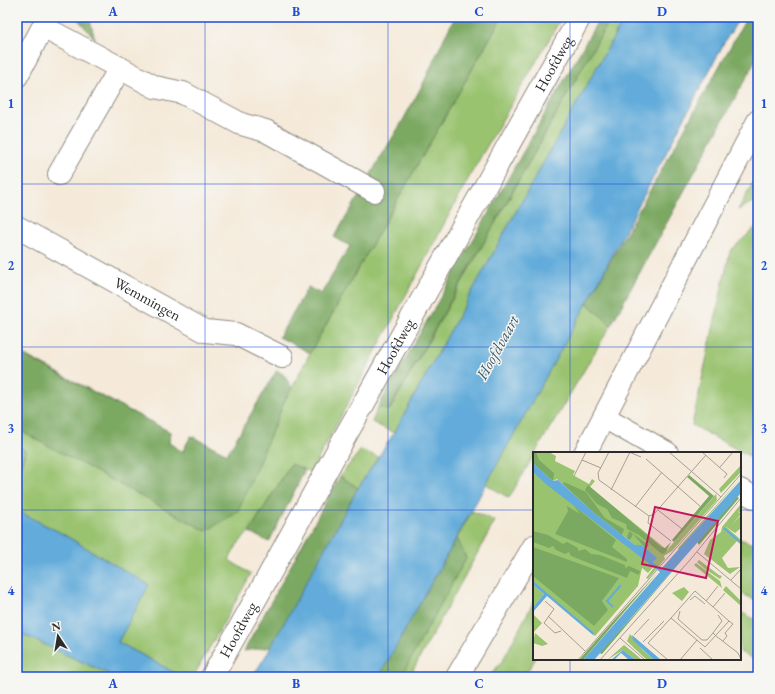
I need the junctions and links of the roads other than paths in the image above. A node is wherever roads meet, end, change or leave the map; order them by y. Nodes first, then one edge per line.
1 (580, 17) edge
2 (46, 22) edge
3 (120, 68) junction
4 (17, 76) edge
5 (758, 121) edge
6 (59, 174) dead end
7 (374, 192) dead end
8 (17, 227) edge
9 (282, 357) dead end
10 (604, 417) junction
11 (586, 452) edge
12 (665, 452) edge
13 (741, 490) edge
14 (758, 499) edge
15 (533, 548) edge
16 (214, 674) edge
17 (457, 677) edge

1 - 16 street, Hoofdweg
2 - 3 street
2 - 4 street
3 - 6 street
3 - 7 street
5 - 10 street
8 - 9 street, Wemmingen
10 - 11 street
10 - 12 street
13 - 14 street
15 - 17 street

